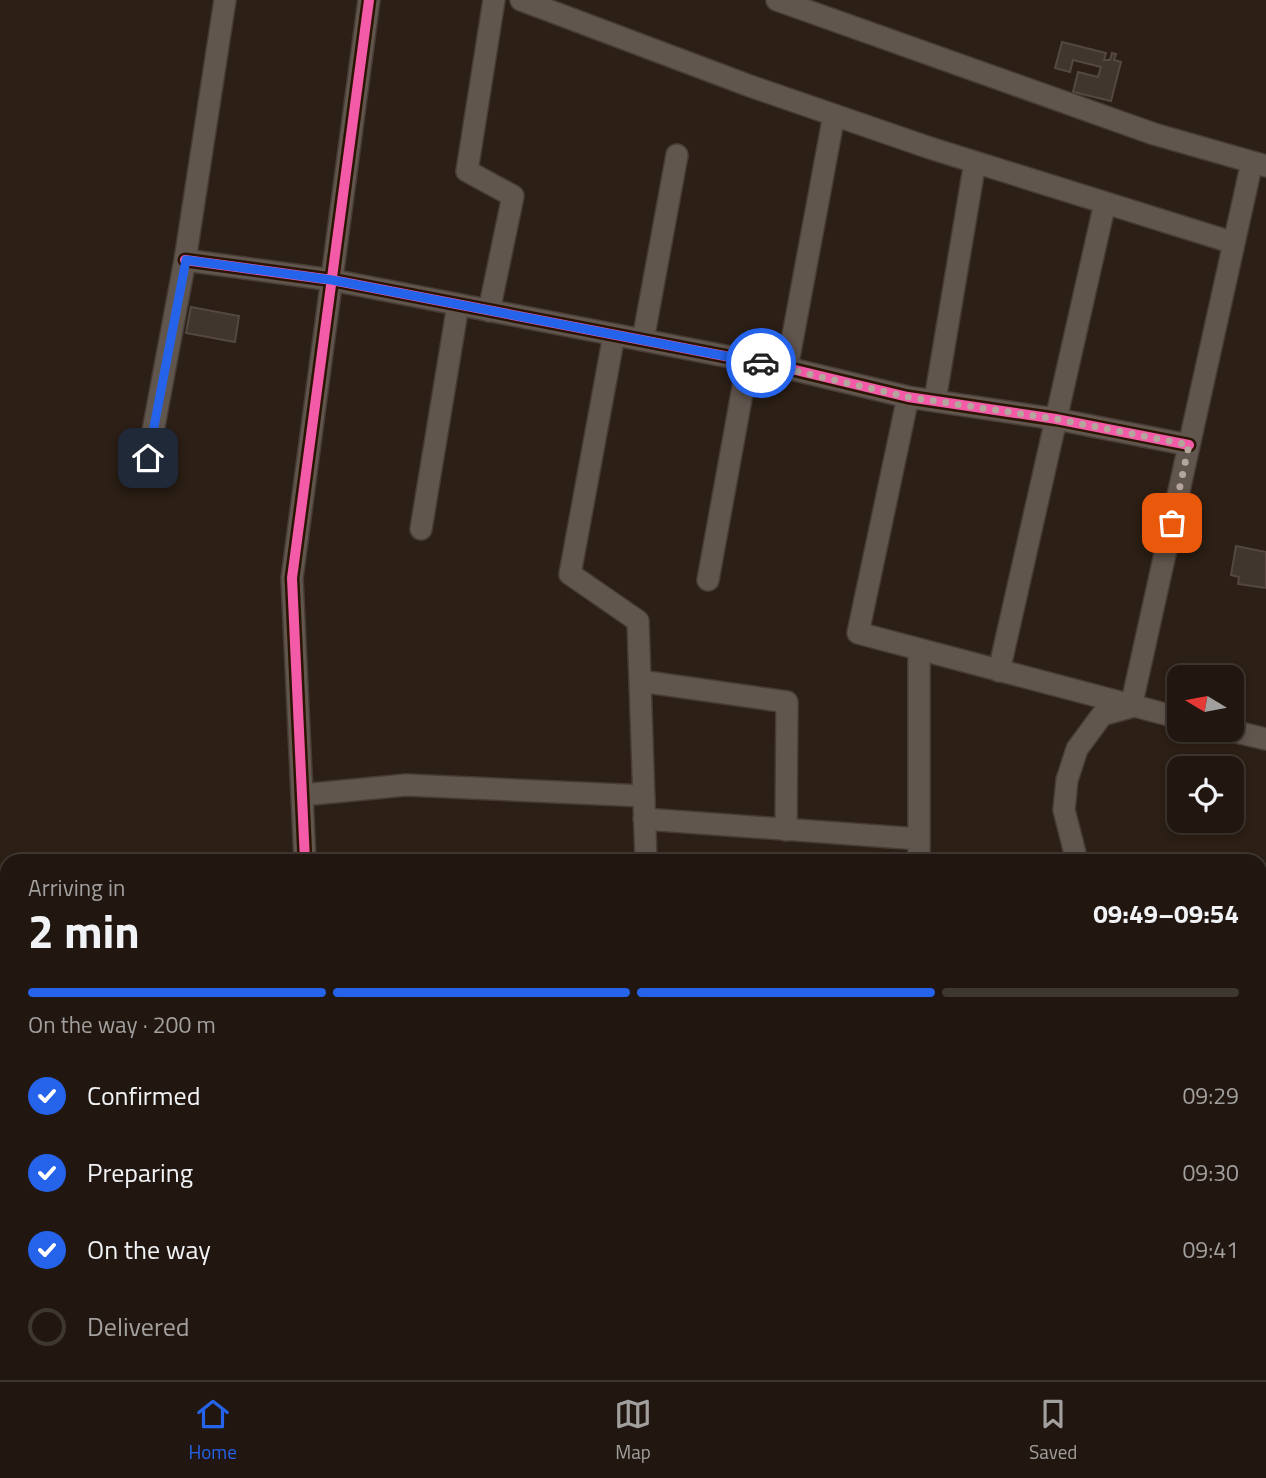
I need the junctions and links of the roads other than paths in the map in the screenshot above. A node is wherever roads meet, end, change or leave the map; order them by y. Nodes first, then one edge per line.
1 (225, 0) edge
2 (369, 0) edge
3 (494, 0) edge
4 (522, 0) edge
5 (776, 0) edge
6 (834, 115) junction
7 (677, 155) dead end
8 (975, 162) junction
9 (1259, 164) edge
10 (1105, 202) junction
11 (1234, 243) junction
12 (186, 260) junction
13 (332, 280) junction
14 (458, 304) junction
15 (489, 311) junction
16 (614, 335) junction
17 (643, 340) junction
18 (748, 360) junction
19 (787, 368) junction
20 (908, 397) junction
21 (935, 400) junction
22 (1056, 419) junction
23 (1189, 445) junction
24 (148, 458) dead end
25 (421, 529) dead end
26 (708, 580) dead end
27 (919, 650) junction
28 (999, 671) junction
29 (640, 681) junction
30 (1131, 706) junction
31 (1167, 715) edge
32 (1244, 734) edge
33 (1266, 739) edge
34 (302, 795) junction
35 (644, 796) junction
36 (644, 820) junction
37 (786, 830) junction
38 (919, 839) junction
39 (305, 854) edge
40 (646, 854) edge
41 (919, 854) edge
42 (1075, 854) edge

1 - 12 street
2 - 13 street
3 - 15 street
4 - 6 street
5 - 9 street
6 - 8 street
6 - 19 street
7 - 17 street
8 - 10 street
8 - 21 street
9 - 11 street
10 - 11 street
10 - 22 street
11 - 23 street
12 - 13 street
12 - 24 street
13 - 14 street
13 - 34 street
14 - 15 street
14 - 25 street
15 - 16 street
16 - 17 street
16 - 29 street
17 - 18 street
18 - 19 street
18 - 26 street
19 - 20 street
20 - 21 street
20 - 27 street
21 - 22 street
22 - 23 street
22 - 28 street
23 - 30 street
27 - 28 street
27 - 38 street
28 - 30 street
29 - 35 street
29 - 37 street
30 - 31 street
30 - 42 street
32 - 33 street
34 - 35 street
34 - 39 street
35 - 36 street
36 - 37 street
36 - 40 street
37 - 38 street
38 - 41 street

